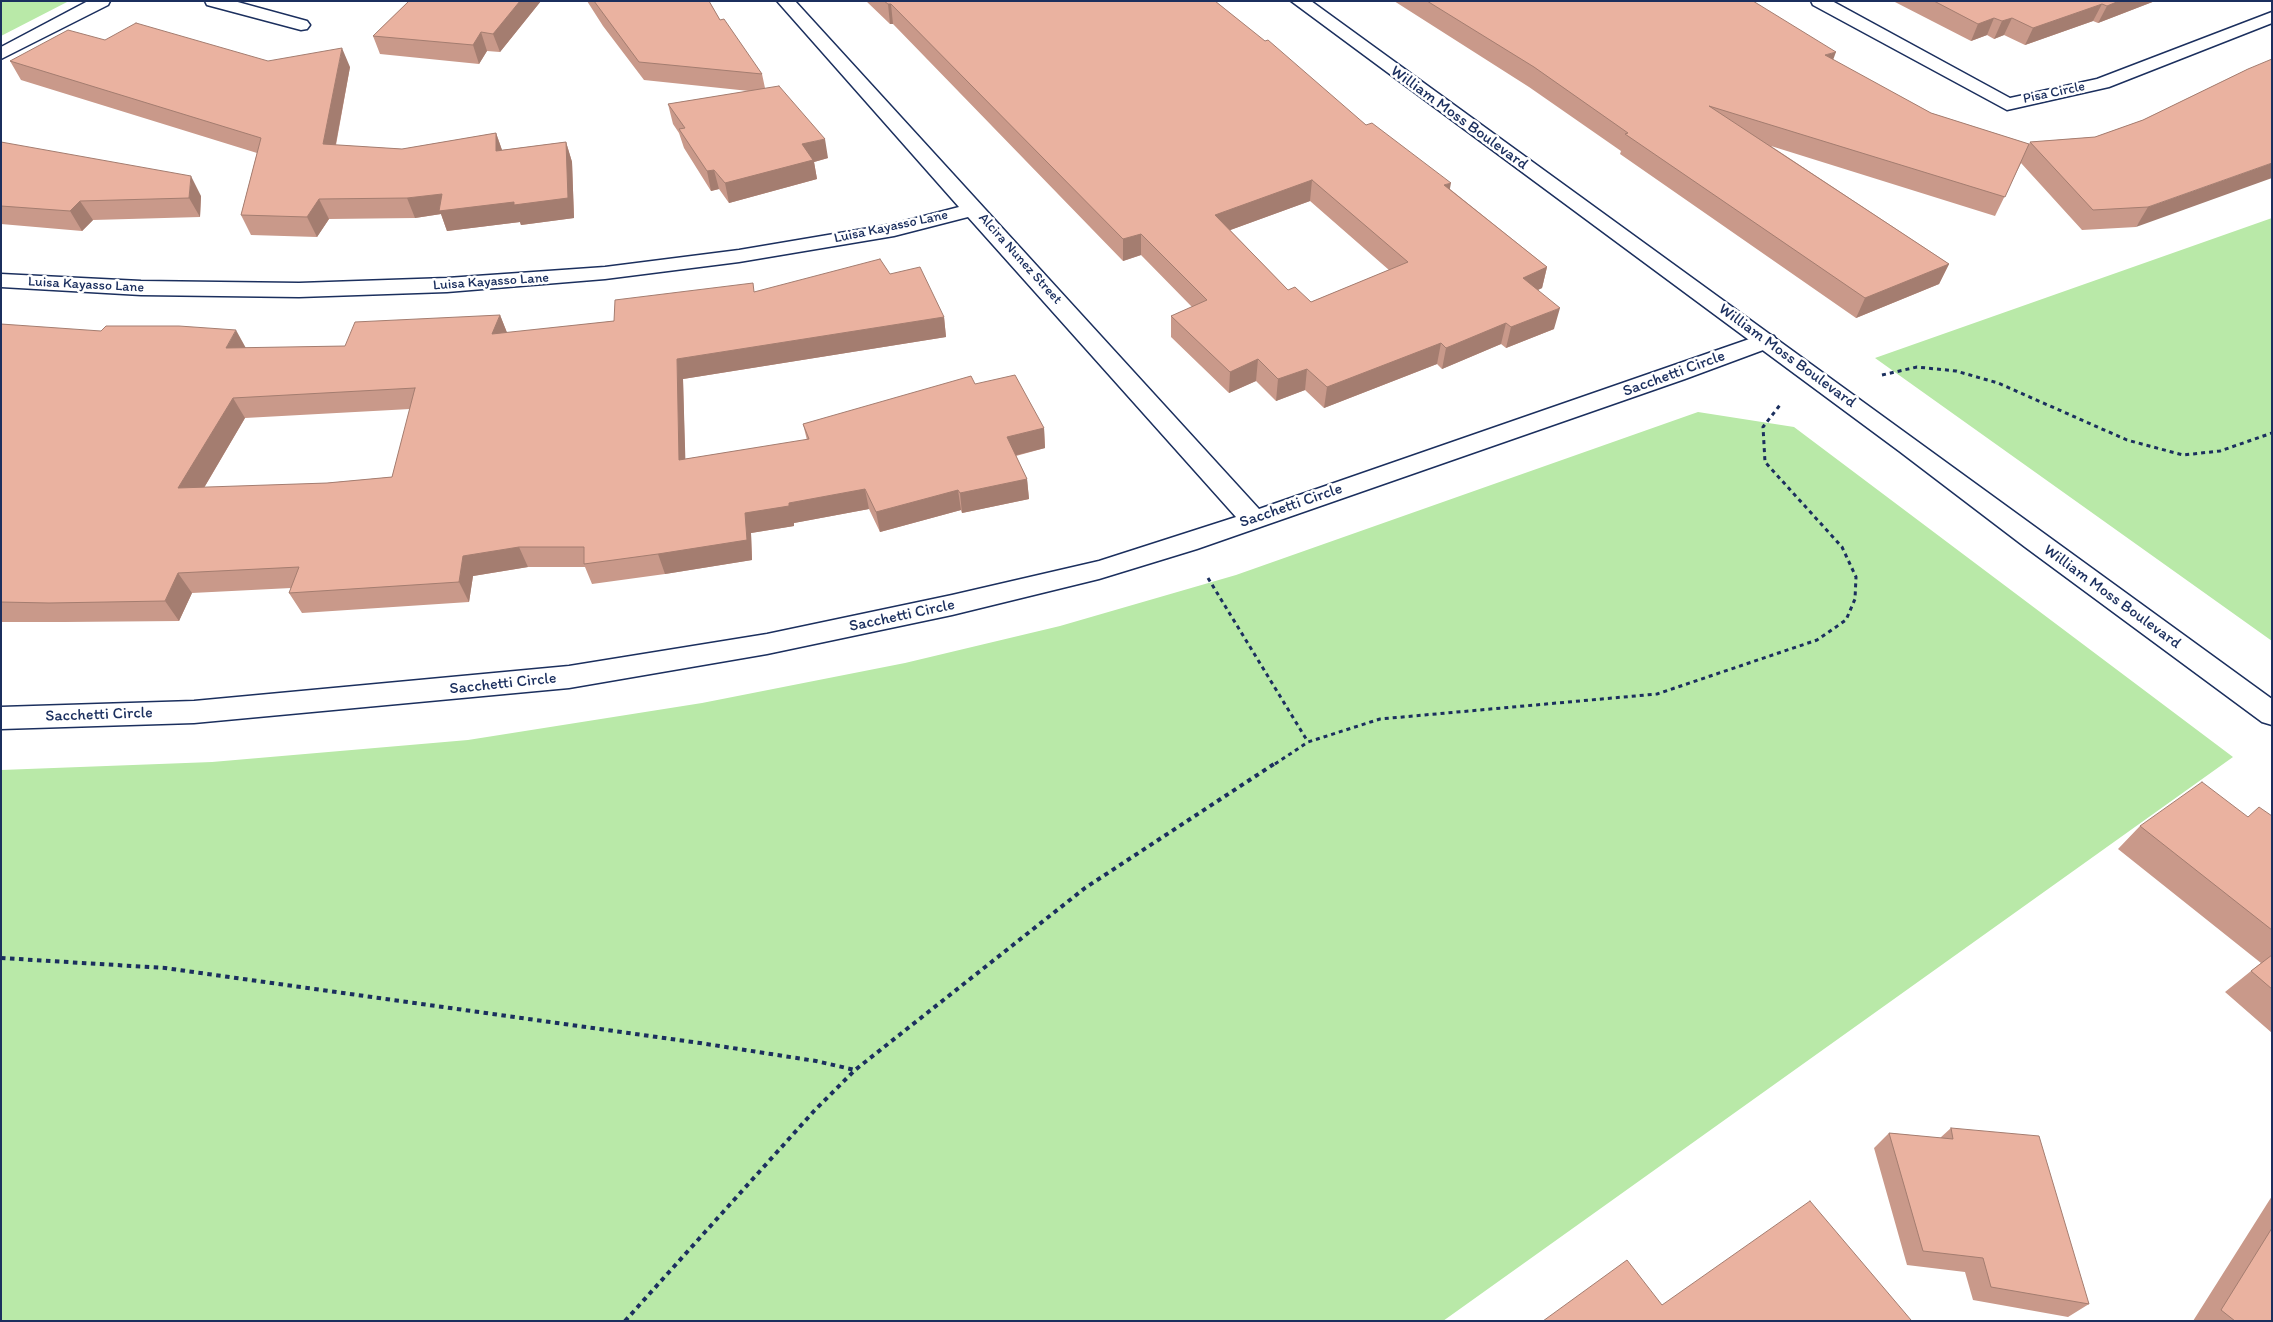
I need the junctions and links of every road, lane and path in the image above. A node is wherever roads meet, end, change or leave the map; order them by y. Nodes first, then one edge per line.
1 (102, 1) edge
2 (213, 1) edge
3 (785, 1) edge
4 (1299, 1) edge
5 (1820, 1) edge
6 (2272, 17) edge
7 (301, 25) dead end
8 (1, 54) edge
9 (974, 209) junction
10 (1, 280) edge
11 (1766, 341) junction
12 (1832, 389) junction
13 (2272, 433) edge
14 (1253, 519) junction
15 (1188, 543) junction
16 (2272, 714) edge
17 (1, 718) edge
18 (1308, 742) junction
19 (1, 958) edge
20 (856, 1070) junction
21 (625, 1321) edge

1 - 8 street
2 - 7 street
3 - 9 street, Alcira Nunez Street
4 - 11 street, William Moss Boulevard
5 - 6 street, Pisa Circle
9 - 10 street, Luisa Kayasso Lane
9 - 14 street, Alcira Nunez Street
11 - 12 street, William Moss Boulevard
11 - 14 street, Sacchetti Circle
12 - 13 path
12 - 16 street, William Moss Boulevard
12 - 18 path
14 - 15 street, Sacchetti Circle
15 - 17 street, Sacchetti Circle
15 - 18 path
18 - 20 path
19 - 20 path
20 - 21 path

